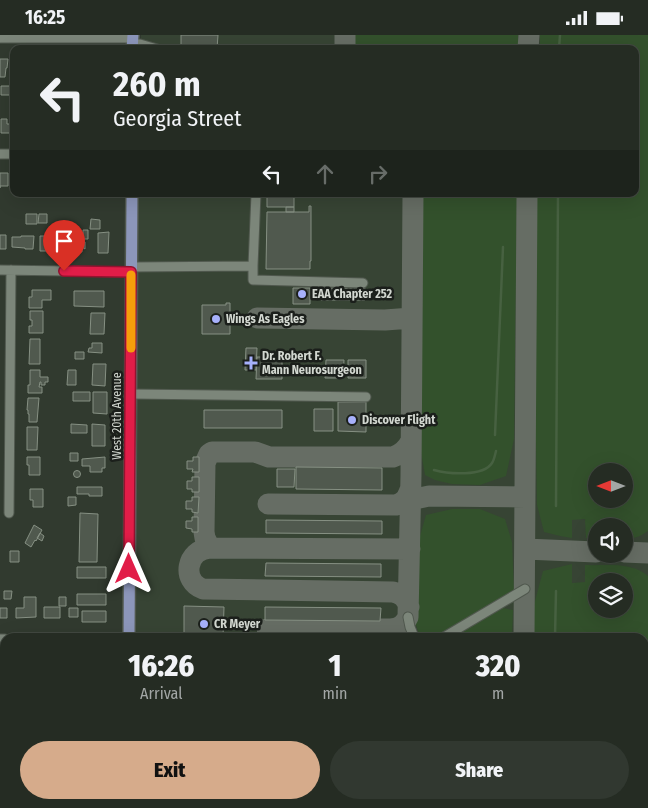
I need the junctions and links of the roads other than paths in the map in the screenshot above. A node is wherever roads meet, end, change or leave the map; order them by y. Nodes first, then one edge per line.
1 (0, 38) edge
2 (132, 42) edge
3 (132, 197) edge
4 (256, 197) edge
5 (253, 266) junction
6 (132, 269) junction
7 (0, 270) edge
8 (11, 270) junction
9 (363, 283) dead end
10 (130, 394) junction
11 (366, 397) dead end
12 (9, 513) dead end
13 (525, 589) dead end
14 (408, 617) dead end
15 (128, 633) edge
16 (412, 633) edge
17 (451, 633) edge

1 - 2 street
3 - 6 main road, West 20th Avenue
4 - 5 street
5 - 6 street
5 - 9 street
6 - 8 street
6 - 10 main road, West 20th Avenue
7 - 8 street
8 - 12 street
10 - 11 street
10 - 15 main road, West 20th Avenue
13 - 17 street
14 - 16 street

